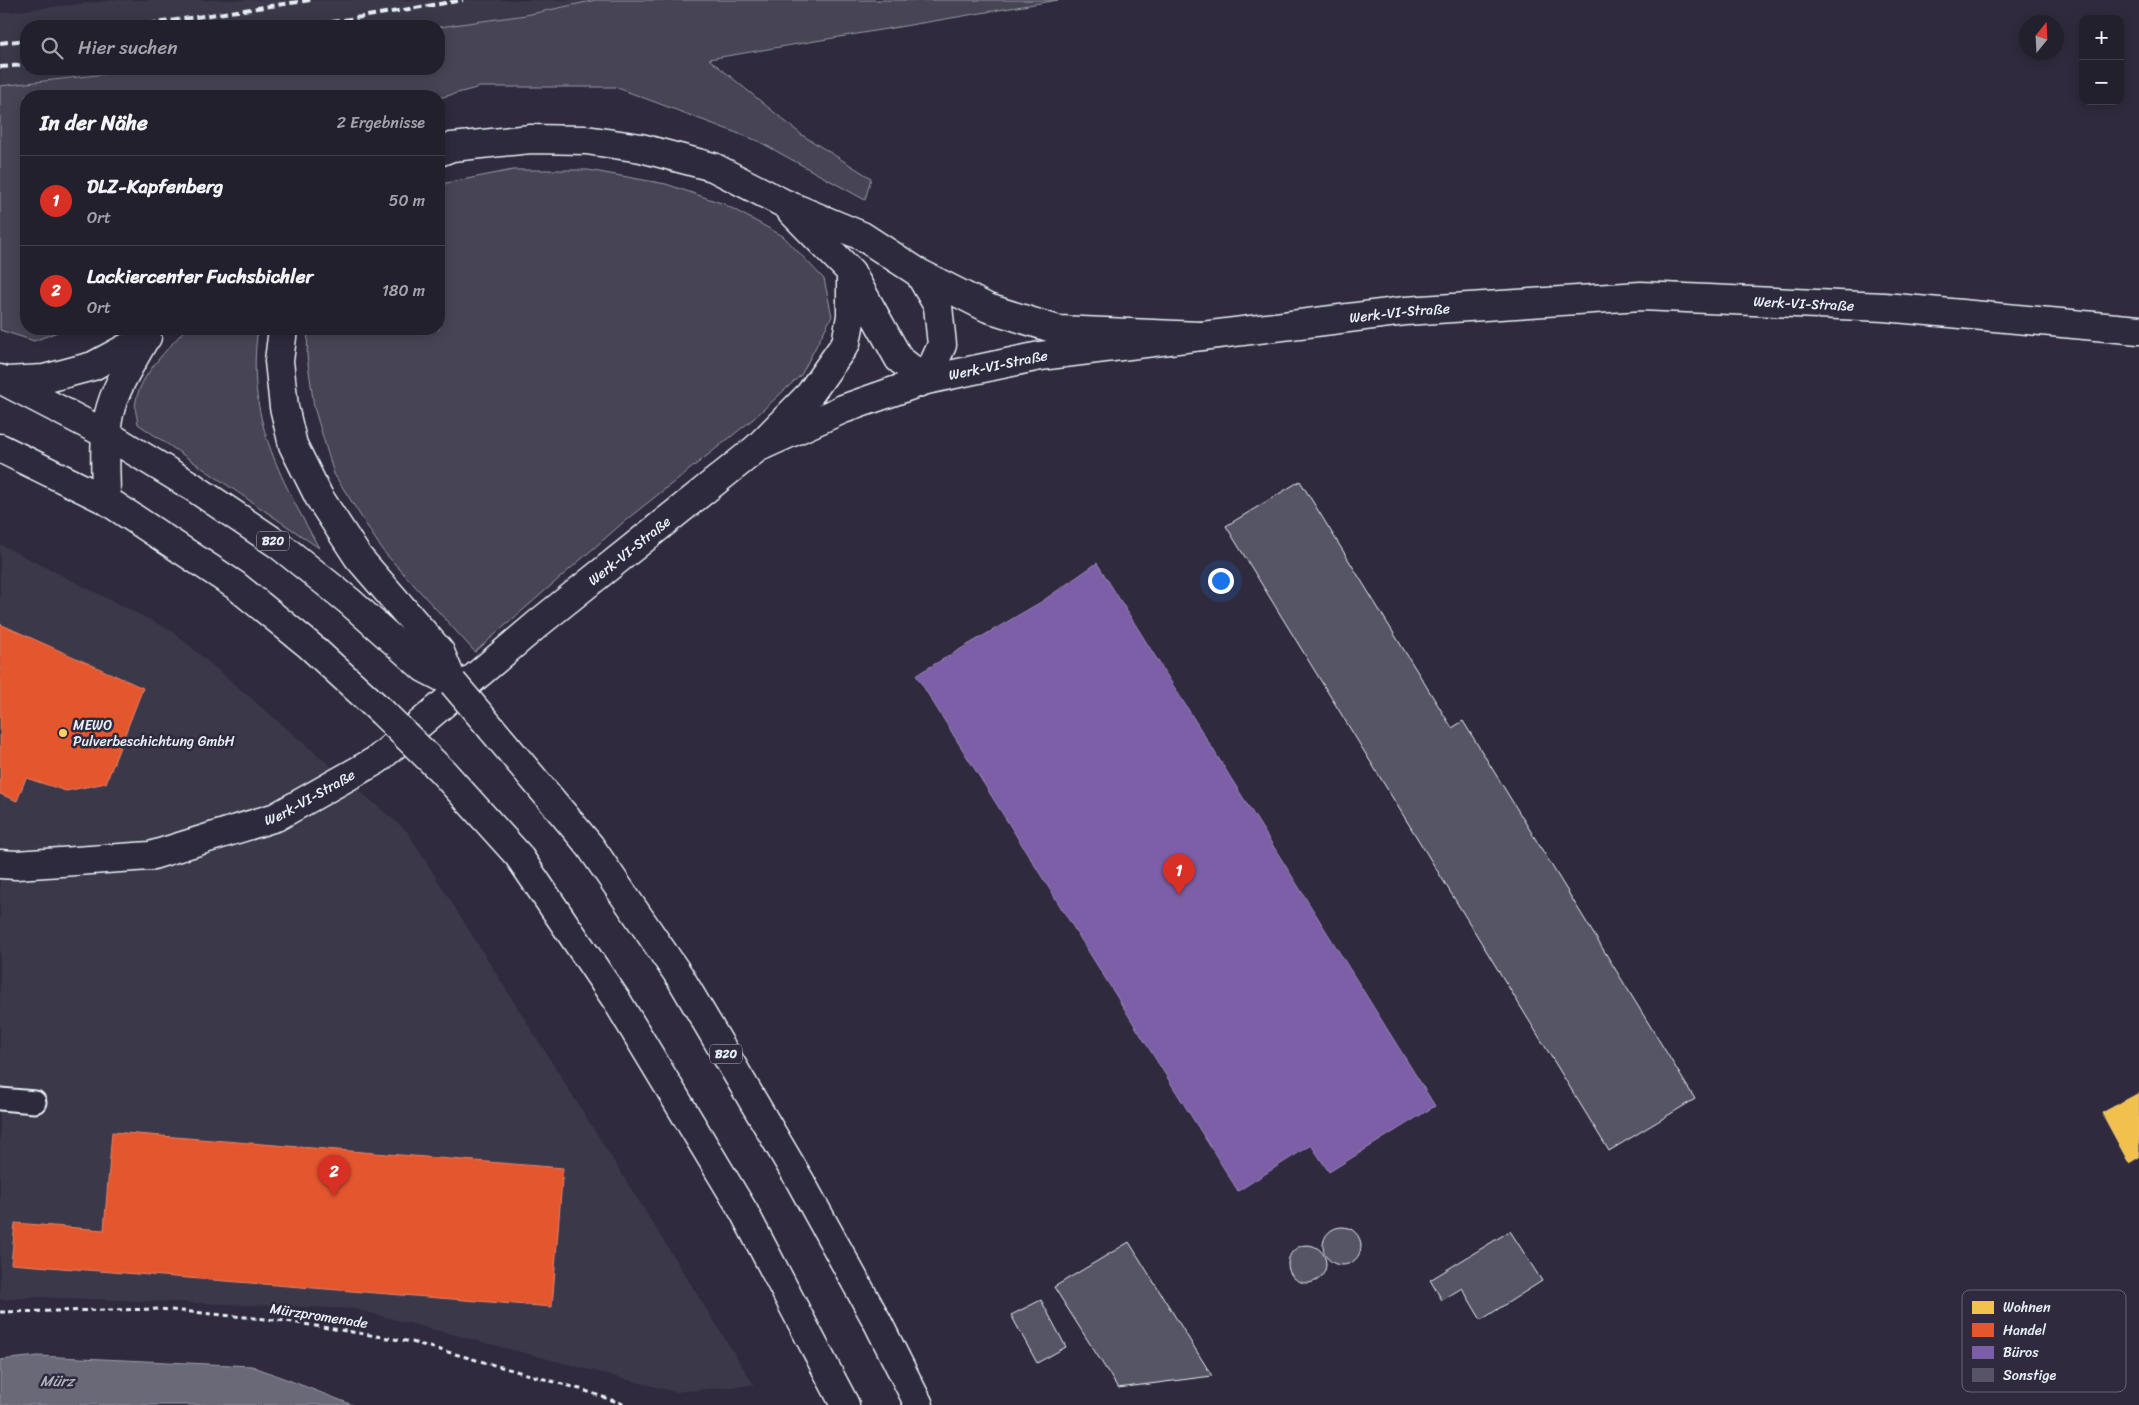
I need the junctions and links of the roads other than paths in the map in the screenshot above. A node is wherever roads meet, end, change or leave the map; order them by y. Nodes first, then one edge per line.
1 (445, 150) edge
2 (783, 203) junction
3 (851, 272) junction
4 (920, 273) junction
5 (2139, 330) edge
6 (147, 335) edge
7 (148, 335) edge
8 (282, 335) edge
9 (1200, 336) junction
10 (3, 380) edge
11 (926, 380) junction
12 (106, 434) junction
13 (0, 448) edge
14 (757, 448) junction
15 (106, 500) junction
16 (432, 660) junction
17 (0, 864) edge
18 (0, 1098) edge
19 (35, 1102) dead end
20 (845, 1405) edge
21 (919, 1405) edge

1 - 2 main road
2 - 3 main road
2 - 4 main road
3 - 11 main road
3 - 14 main road
4 - 9 main road
4 - 11 main road
5 - 9 main road, Werk-VI-Straße
6 - 10 main road
7 - 12 main road
8 - 16 main road
9 - 11 main road, Werk-VI-Straße
10 - 12 main road, B20
11 - 14 main road, Werk-VI-Straße
12 - 15 main road
12 - 16 main road, B20
13 - 15 main road
14 - 17 main road, Werk-VI-Straße
15 - 20 main road, bridge
16 - 21 main road, B20, bridge
18 - 19 lane

